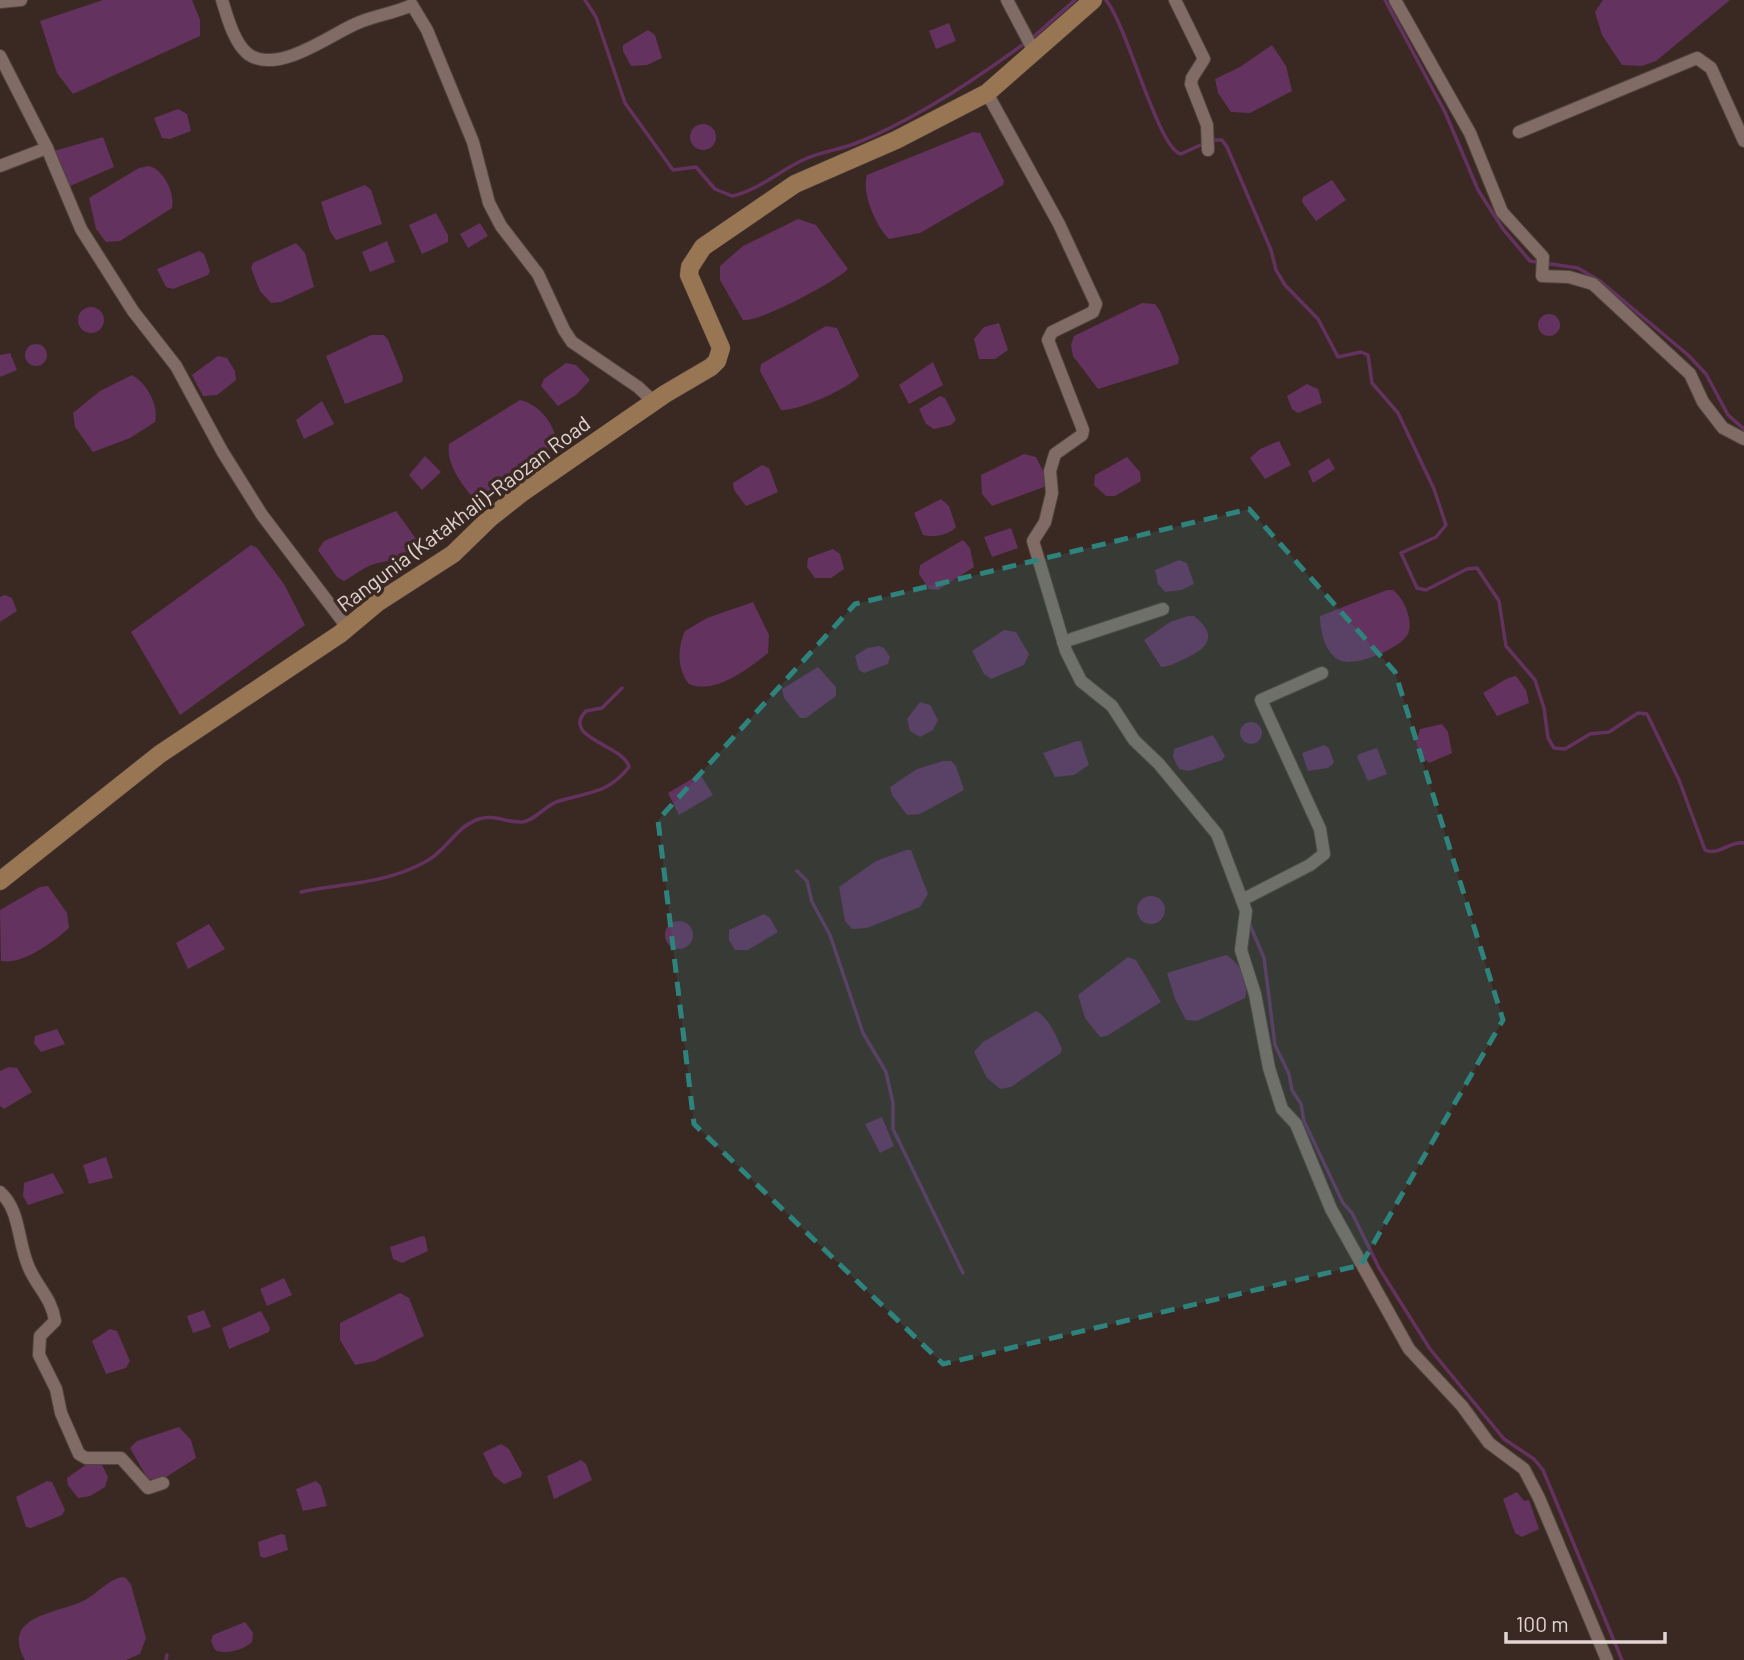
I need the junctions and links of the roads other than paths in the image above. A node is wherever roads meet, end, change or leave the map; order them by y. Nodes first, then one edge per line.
1 (21, 0) edge
2 (222, 0) edge
3 (1007, 0) edge
4 (1175, 0) edge
5 (1395, 0) edge
6 (1090, 1) edge
7 (0, 2) edge
8 (1030, 46) junction
9 (0, 56) edge
10 (987, 93) junction
11 (1519, 132) dead end
12 (1744, 141) edge
13 (47, 148) junction
14 (1208, 150) dead end
15 (0, 166) edge
16 (654, 402) junction
17 (1744, 439) edge
18 (1163, 608) dead end
19 (347, 628) junction
20 (1063, 642) junction
21 (1322, 673) dead end
22 (0, 881) edge
23 (1242, 900) junction
24 (0, 1192) edge
25 (163, 1483) dead end
26 (1607, 1660) edge

1 - 7 street
2 - 16 street
3 - 8 street
4 - 14 street
5 - 17 street
6 - 8 main road, Rangunia (Katakhali)-Raozan Road
8 - 10 main road, Rangunia (Katakhali)-Raozan Road
9 - 13 street
10 - 16 main road, Rangunia (Katakhali)-Raozan Road
10 - 20 street
11 - 12 street
13 - 15 street
13 - 19 street
16 - 19 main road, Rangunia (Katakhali)-Raozan Road
18 - 20 street
19 - 22 main road, Rangunia (Katakhali)-Raozan Road
20 - 23 street
21 - 23 street
23 - 26 street
24 - 25 street

